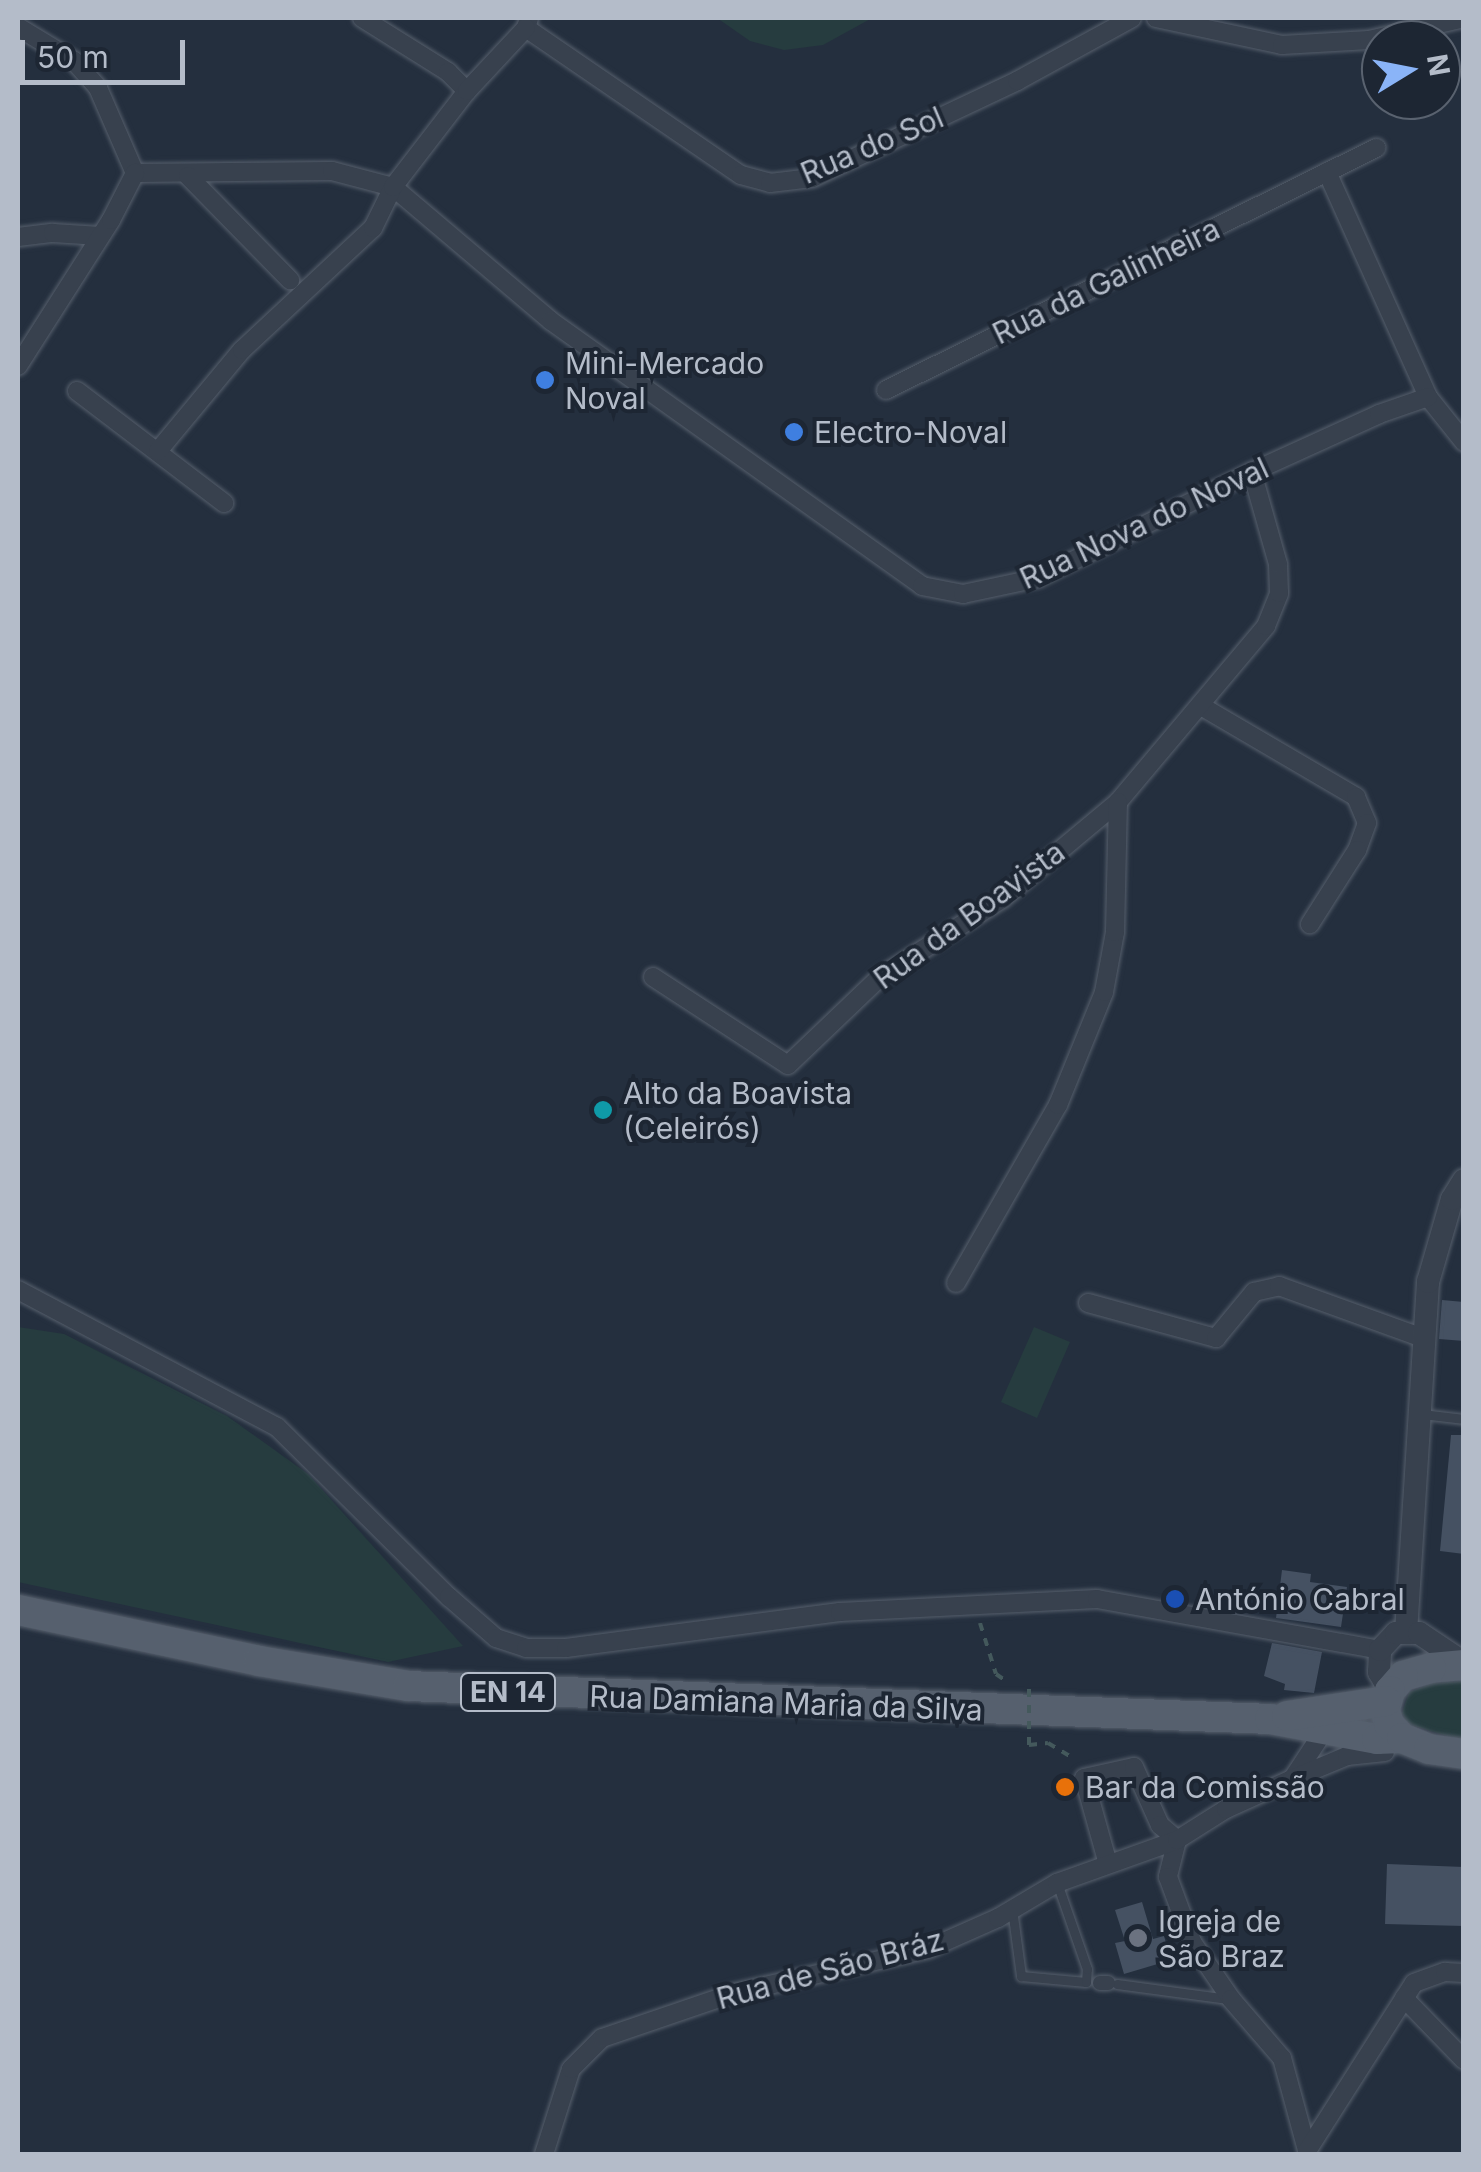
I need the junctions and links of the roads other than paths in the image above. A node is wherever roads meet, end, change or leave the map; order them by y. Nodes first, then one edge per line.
1 (362, 18) edge
2 (1132, 18) edge
3 (1156, 18) edge
4 (1464, 18) edge
5 (528, 23) edge
6 (18, 27) edge
7 (467, 91) junction
8 (1376, 148) dead end
9 (1327, 172) junction
10 (135, 173) junction
11 (188, 176) junction
12 (394, 187) junction
13 (100, 236) junction
14 (18, 239) edge
15 (290, 280) dead end
16 (18, 366) edge
17 (886, 390) dead end
18 (78, 391) dead end
19 (1428, 397) junction
20 (1464, 442) edge
21 (158, 452) junction
22 (1252, 472) junction
23 (224, 503) dead end
24 (1201, 706) junction
25 (1118, 802) junction
26 (1310, 924) dead end
27 (653, 976) dead end
28 (1464, 1180) edge
29 (956, 1283) dead end
30 (18, 1290) edge
31 (1088, 1303) dead end
32 (1424, 1338) junction
33 (1419, 1414) junction
34 (1464, 1420) edge
35 (18, 1610) edge
36 (1406, 1632) junction
37 (1462, 1660) edge
38 (1379, 1683) junction
39 (1270, 1720) junction
40 (1321, 1731) junction
41 (1411, 1742) junction
42 (1464, 1754) edge
43 (1292, 1779) junction
44 (1177, 1840) junction
45 (1108, 1864) junction
46 (1056, 1883) junction
47 (1012, 1910) junction
48 (1464, 1972) edge
49 (1108, 1983) dead end
50 (1404, 1998) junction
51 (1231, 1999) junction
52 (1464, 2060) edge
53 (1308, 2153) edge
54 (544, 2154) edge

1 - 7 street
2 - 5 street, Rua do Sol
3 - 4 street
5 - 7 street
6 - 10 street
7 - 12 street
8 - 9 street, Rua da Galinheira
9 - 17 street, Rua da Galinheira
9 - 19 street
10 - 11 street
10 - 13 street
11 - 12 street
11 - 15 street
12 - 21 street
12 - 22 street, Rua Nova do Noval
13 - 14 street
13 - 16 street
18 - 21 street
19 - 20 street
19 - 22 street, Rua Nova do Noval
21 - 23 street
22 - 24 street, Rua da Boavista
24 - 25 street, Rua da Boavista
24 - 26 street
25 - 27 street, Rua da Boavista
25 - 29 street
28 - 32 street
30 - 38 street
31 - 32 street
32 - 33 street
33 - 34 lane
33 - 36 street
35 - 39 main road, Rua Damiana Maria da Silva / EN 14
36 - 37 street
36 - 38 street
37 - 38 main road, Rua Damiana Maria da Silva / EN 14
38 - 39 main road, Rua Damiana Maria da Silva / EN 14
38 - 40 street
38 - 41 main road
39 - 40 main road, Rua Damiana Maria da Silva / EN 14
40 - 41 main road, Rua Damiana Maria da Silva / EN 14
40 - 43 street
41 - 42 main road, Rua Damiana Maria da Silva / EN 14
41 - 43 street, Rua de São Bráz
43 - 44 street, Rua de São Bráz
44 - 45 street, Rua de São Bráz
44 - 45 street
44 - 51 street
45 - 46 street, Rua de São Bráz
46 - 47 street, Rua de São Bráz
46 - 47 lane
47 - 54 street, Rua de São Bráz
48 - 50 street
49 - 51 lane
50 - 52 street
50 - 53 street
51 - 53 street

